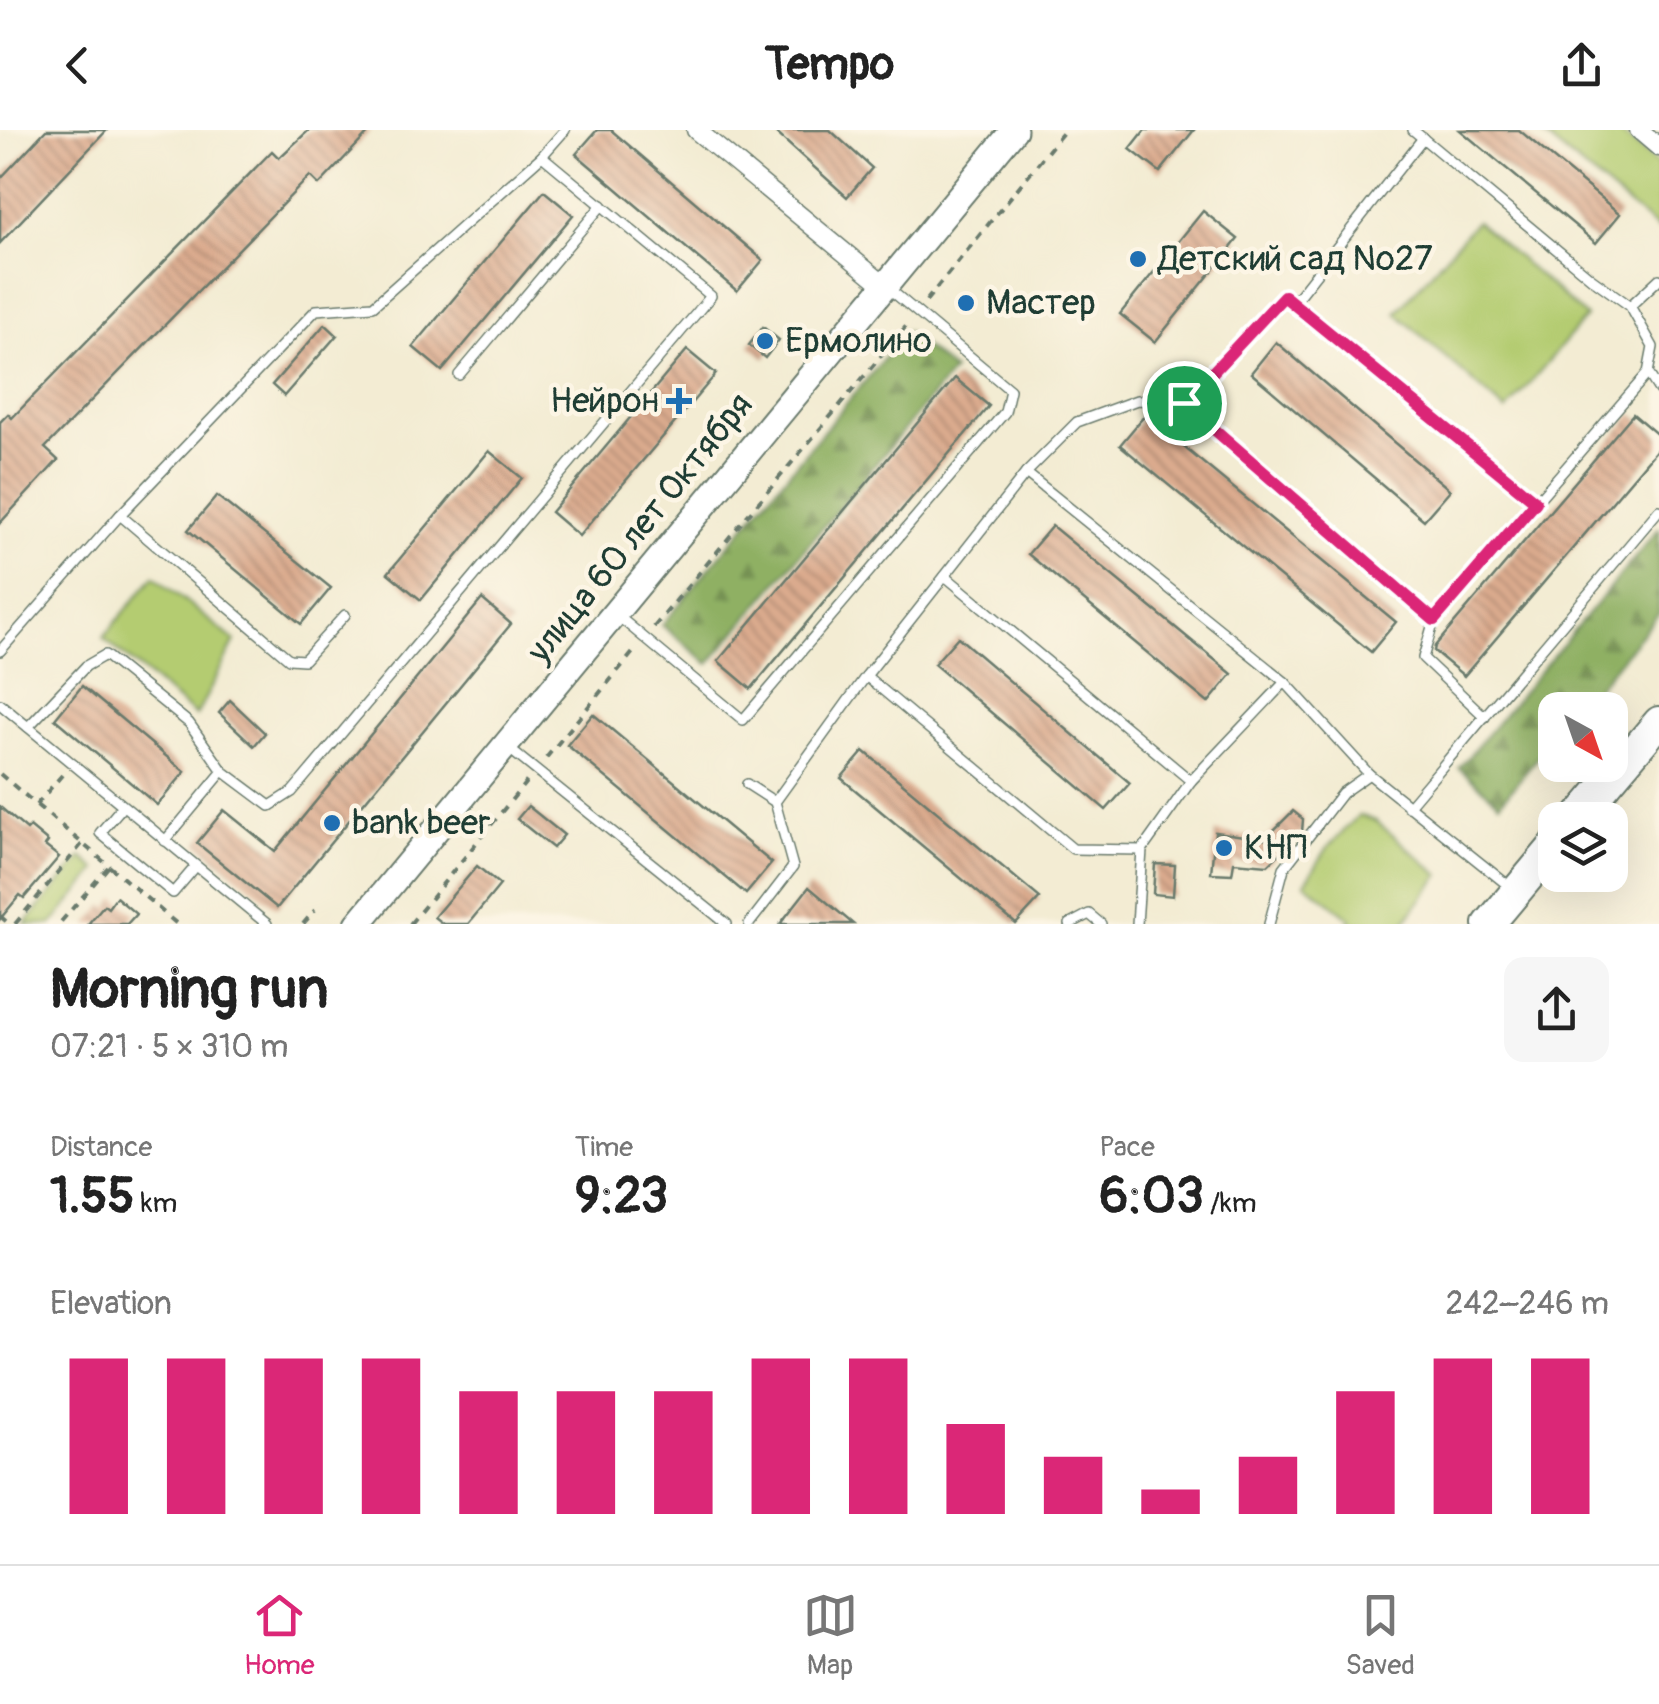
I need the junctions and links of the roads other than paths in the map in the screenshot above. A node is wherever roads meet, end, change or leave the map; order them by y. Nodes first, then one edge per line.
1 (565, 130) edge
2 (696, 130) edge
3 (1014, 130) edge
4 (1413, 130) edge
5 (1639, 130) edge
6 (1422, 138) junction
7 (1659, 147) edge
8 (542, 156) junction
9 (602, 205) junction
10 (1659, 278) edge
11 (885, 286) junction
12 (1293, 303) junction
13 (1630, 306) junction
14 (1648, 373) junction
15 (459, 375) dead end
16 (1659, 390) edge
17 (1184, 403) junction
18 (1026, 474) junction
19 (1536, 502) junction
20 (1659, 510) edge
21 (120, 516) junction
22 (945, 576) junction
23 (615, 614) junction
24 (345, 616) dead end
25 (1434, 620) junction
26 (0, 651) edge
27 (866, 676) junction
28 (1284, 682) junction
29 (0, 704) edge
30 (1485, 718) junction
31 (1659, 722) edge
32 (28, 726) junction
33 (506, 746) junction
34 (224, 772) junction
35 (1369, 774) junction
36 (1191, 781) junction
37 (747, 784) dead end
38 (775, 802) junction
39 (1591, 802) edge
40 (122, 806) junction
41 (1408, 807) junction
42 (165, 840) junction
43 (1142, 850) junction
44 (1538, 865) edge
45 (196, 866) junction
46 (1516, 892) junction
47 (262, 922) edge
48 (358, 924) edge
49 (727, 924) edge
50 (749, 924) edge
51 (1070, 924) edge
52 (1100, 924) edge
53 (1136, 924) edge
54 (1269, 924) edge
55 (1489, 924) edge

1 - 8 lane
2 - 11 street
3 - 11 main road, улица 60 лет Октября
4 - 6 lane
5 - 7 street
6 - 12 lane
6 - 13 lane
8 - 9 lane
8 - 21 lane
9 - 15 lane
9 - 34 lane
10 - 13 lane
11 - 23 main road, улица 60 лет Октября
11 - 23 lane
12 - 17 lane
12 - 19 lane
13 - 14 lane
14 - 16 lane
14 - 19 lane
17 - 18 lane
17 - 25 lane
18 - 22 lane
18 - 28 lane
19 - 25 lane
20 - 30 lane
21 - 24 lane
21 - 26 lane
22 - 27 lane
22 - 36 lane
23 - 33 main road, улица 60 лет Октября
25 - 30 lane
27 - 38 lane
27 - 43 lane
28 - 35 lane
28 - 36 lane
29 - 32 lane
30 - 41 lane
31 - 39 highway
32 - 34 lane
32 - 40 lane
33 - 48 main road, улица 60 лет Октября
33 - 49 lane
34 - 42 lane
35 - 41 lane
35 - 54 lane
36 - 43 lane
37 - 38 lane
38 - 50 lane
40 - 42 lane
40 - 45 lane
41 - 46 lane
42 - 45 lane
43 - 53 lane
44 - 46 highway
45 - 47 lane
46 - 55 highway
51 - 52 lane

